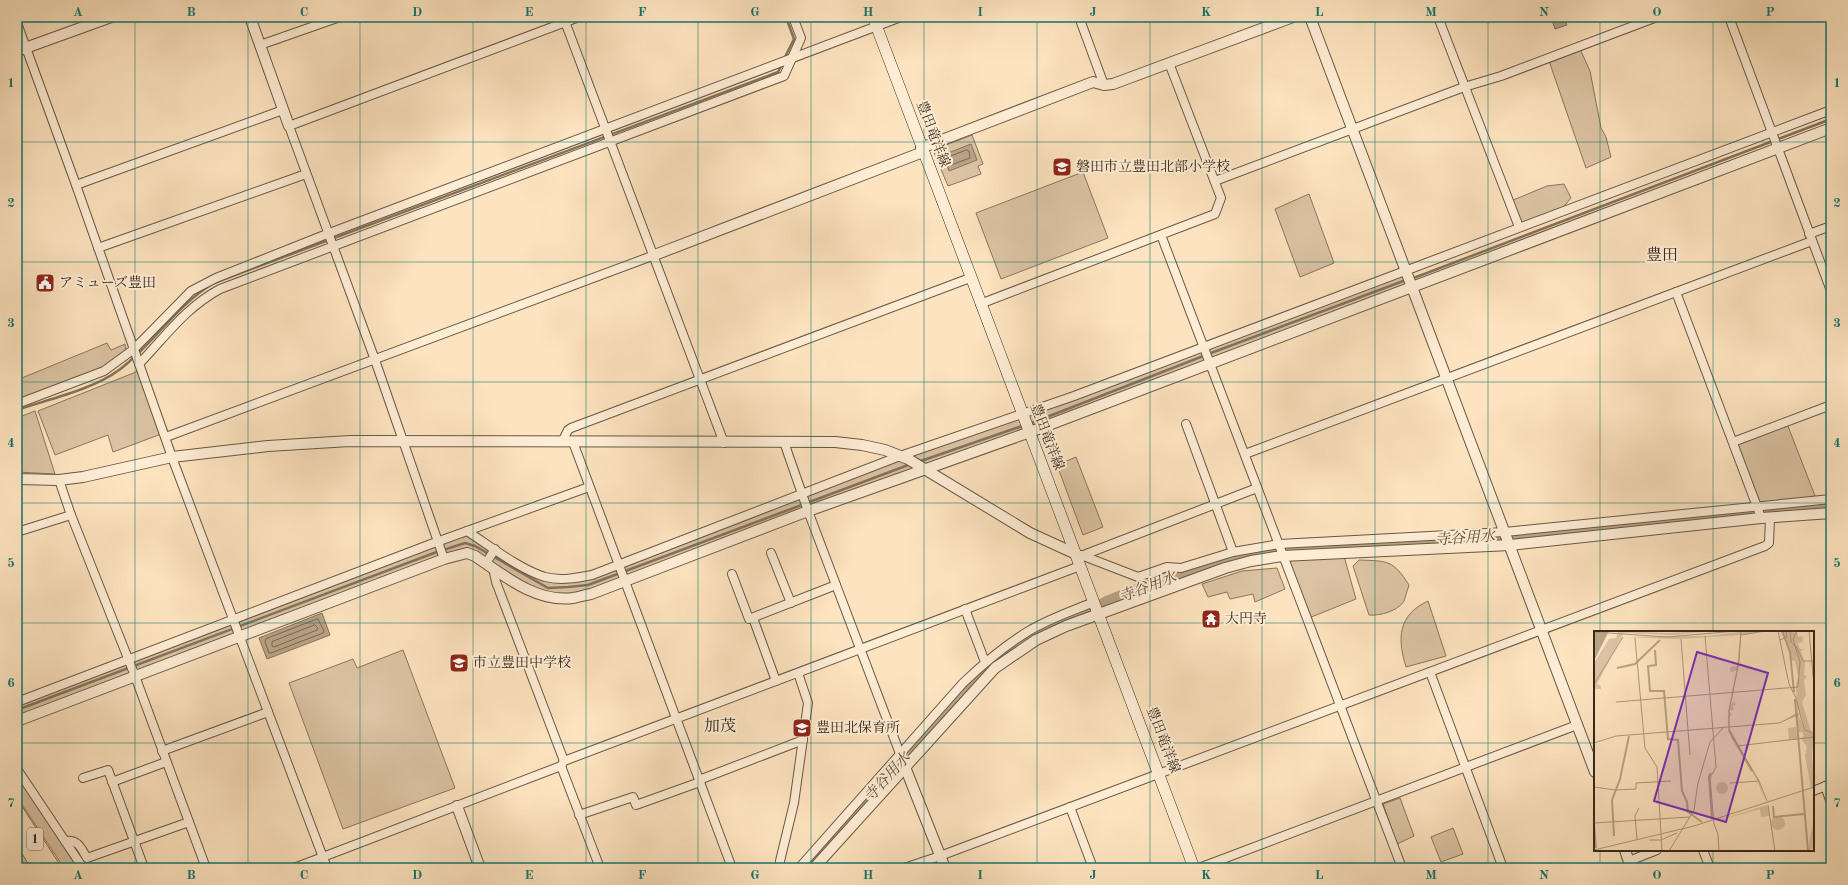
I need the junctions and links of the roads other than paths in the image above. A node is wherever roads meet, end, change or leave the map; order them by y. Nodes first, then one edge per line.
1 (111, 17) edge
2 (250, 17) edge
3 (340, 17) edge
4 (579, 17) edge
5 (794, 17) edge
6 (900, 17) edge
7 (1079, 17) edge
8 (1293, 17) edge
9 (1310, 17) edge
10 (1438, 17) edge
11 (1658, 17) edge
12 (1729, 17) edge
13 (564, 20) edge
14 (875, 22) edge
15 (17, 23) edge
16 (260, 46) junction
17 (21, 49) edge
18 (794, 58) junction
19 (1169, 63) junction
20 (1104, 85) junction
21 (1464, 87) junction
22 (283, 110) junction
23 (1831, 110) edge
24 (289, 126) junction
25 (1831, 128) edge
26 (1351, 129) junction
27 (605, 130) junction
28 (1772, 132) junction
29 (609, 141) junction
30 (1777, 148) junction
31 (922, 150) junction
32 (306, 174) junction
33 (1215, 181) junction
34 (76, 185) junction
35 (1831, 226) edge
36 (1519, 227) junction
37 (327, 234) junction
38 (1161, 235) junction
39 (1811, 238) junction
40 (333, 247) junction
41 (98, 248) junction
42 (652, 256) junction
43 (1405, 271) junction
44 (970, 278) junction
45 (1412, 287) junction
46 (1831, 291) edge
47 (1676, 292) junction
48 (980, 304) junction
49 (1203, 348) junction
50 (134, 349) junction
51 (375, 360) junction
52 (140, 364) junction
53 (1210, 364) junction
54 (1446, 378) junction
55 (699, 379) junction
56 (17, 404) edge
57 (1831, 405) edge
58 (1023, 416) junction
59 (1186, 424) dead end
60 (1029, 430) junction
61 (166, 437) junction
62 (402, 441) junction
63 (562, 442) junction
64 (573, 442) junction
65 (784, 442) junction
66 (1733, 442) junction
67 (724, 443) junction
68 (1245, 454) junction
69 (900, 456) junction
70 (172, 457) junction
71 (928, 469) junction
72 (17, 479) edge
73 (60, 480) junction
74 (589, 487) junction
75 (1257, 488) junction
76 (802, 495) junction
77 (1831, 499) edge
78 (1215, 505) junction
79 (1758, 508) junction
80 (808, 511) junction
81 (1831, 513) edge
82 (71, 514) junction
83 (1764, 518) junction
84 (467, 531) junction
85 (17, 532) edge
86 (1507, 538) junction
87 (438, 542) junction
88 (1279, 544) junction
89 (495, 549) junction
90 (1233, 552) junction
91 (772, 553) dead end
92 (1282, 555) junction
93 (1079, 558) junction
94 (444, 559) junction
95 (618, 565) junction
96 (489, 566) junction
97 (732, 574) dead end
98 (624, 582) junction
99 (836, 585) junction
100 (1094, 602) junction
101 (791, 603) junction
102 (965, 609) junction
103 (1098, 613) junction
104 (753, 618) junction
105 (233, 620) junction
106 (1542, 630) junction
107 (239, 637) junction
108 (860, 649) junction
109 (128, 660) junction
110 (985, 662) junction
111 (1430, 672) junction
112 (798, 673) junction
113 (135, 676) junction
114 (776, 681) junction
115 (17, 702) edge
116 (1340, 706) junction
117 (268, 712) junction
118 (676, 720) junction
119 (17, 721) edge
120 (1577, 725) junction
121 (803, 740) junction
122 (162, 751) junction
123 (903, 760) junction
124 (166, 762) junction
125 (562, 764) junction
126 (1464, 768) junction
127 (17, 769) edge
128 (1594, 769) edge
129 (1159, 773) junction
130 (83, 778) dead end
131 (699, 781) junction
132 (112, 782) junction
133 (1828, 785) edge
134 (1814, 791) edge
135 (1376, 802) junction
136 (1831, 803) edge
137 (457, 806) junction
138 (1070, 807) junction
139 (17, 811) edge
140 (579, 815) junction
141 (188, 822) junction
142 (17, 833) edge
143 (65, 841) junction
144 (134, 841) junction
145 (1625, 851) edge
146 (1655, 851) edge
147 (1703, 851) edge
148 (940, 856) junction
149 (323, 857) junction
150 (780, 861) dead end
151 (1630, 864) edge
152 (39, 868) edge
153 (54, 868) edge
154 (83, 868) edge
155 (144, 868) edge
156 (206, 868) edge
157 (294, 868) edge
158 (327, 868) edge
159 (480, 868) edge
160 (600, 868) edge
161 (732, 868) edge
162 (799, 868) edge
163 (814, 868) edge
164 (904, 868) edge
165 (945, 868) edge
166 (1093, 868) edge
167 (1194, 868) edge
168 (1199, 868) edge
169 (1402, 868) edge
170 (1503, 868) edge
171 (1710, 868) edge

1 - 17 street
2 - 16 street
3 - 16 street
4 - 13 street
5 - 18 street
6 - 14 street
7 - 20 street
8 - 19 street
9 - 26 street
10 - 21 street
11 - 21 street
12 - 28 street
13 - 24 street
13 - 27 street
14 - 18 street
14 - 31 main road, 豊田竜洋線
15 - 17 street
16 - 22 street
17 - 34 street
18 - 27 street
18 - 29 street
19 - 20 street
19 - 33 street
20 - 31 street
21 - 26 street
21 - 36 street
22 - 24 street
22 - 34 street
23 - 28 street
24 - 32 street
25 - 30 street
26 - 33 street
26 - 43 street
27 - 29 street
27 - 37 street
28 - 30 street
28 - 36 street
29 - 40 street
29 - 42 street
30 - 39 street
30 - 45 street
31 - 42 street
31 - 44 main road, 豊田竜洋線
32 - 37 street
32 - 41 street
33 - 38 street
34 - 41 street
35 - 39 street
36 - 43 street
37 - 40 street
37 - 50 street
38 - 48 street
38 - 49 street
39 - 46 street
39 - 47 street
40 - 51 street
40 - 52 street
41 - 50 street
42 - 51 street
42 - 55 street
43 - 45 street
43 - 49 street
44 - 48 main road, 豊田竜洋線
44 - 55 street
45 - 53 street
45 - 54 street
47 - 54 street
47 - 66 street
48 - 58 main road, 豊田竜洋線
49 - 53 street
49 - 58 street
50 - 52 street
50 - 56 street
51 - 61 street
51 - 62 street
52 - 61 street
53 - 60 street
53 - 68 street
54 - 68 street
54 - 86 street
55 - 63 street
55 - 67 street
57 - 66 street
58 - 60 main road, 豊田竜洋線
58 - 69 street
59 - 78 street
60 - 71 street
60 - 93 main road, 豊田竜洋線
61 - 70 street
62 - 63 street
62 - 70 street
62 - 87 street
63 - 64 street
64 - 67 street
64 - 74 street
65 - 67 street
65 - 69 street
65 - 76 street
66 - 79 street
68 - 75 street
69 - 71 street
69 - 76 street
70 - 73 street
70 - 105 street
71 - 80 street
71 - 93 street
72 - 73 street
73 - 82 street
74 - 84 street
74 - 95 street
75 - 78 street
75 - 88 street
76 - 80 street
76 - 95 street
77 - 79 street
78 - 90 street
78 - 93 street
79 - 83 street
79 - 86 street
80 - 98 street
80 - 99 street
81 - 83 street
82 - 85 street
82 - 109 street
83 - 86 street
83 - 106 street
84 - 87 street
84 - 89 street
86 - 88 street
86 - 92 street
86 - 106 street
87 - 94 street
87 - 105 street
88 - 90 street
88 - 92 street
89 - 95 street
89 - 96 street
90 - 93 street
91 - 101 street
92 - 103 street
92 - 116 street
93 - 100 main road, 豊田竜洋線
93 - 102 street
94 - 96 street
94 - 107 street
95 - 98 street
96 - 98 street
96 - 125 street
97 - 104 street
98 - 118 street
99 - 101 street
99 - 108 street
100 - 103 main road, 豊田竜洋線
100 - 110 street
101 - 104 street
102 - 108 street
102 - 110 street
103 - 123 street
103 - 129 main road, 豊田竜洋線
104 - 114 street
105 - 107 street
105 - 109 street
106 - 111 street
106 - 120 street
107 - 113 street
107 - 117 street
108 - 112 street
108 - 123 street
109 - 113 street
109 - 115 street
110 - 123 street
111 - 116 street
111 - 126 street
112 - 114 street
112 - 121 street
113 - 119 street
113 - 122 street
114 - 118 street
116 - 129 street
116 - 135 street
117 - 122 street
117 - 149 street
118 - 125 street
118 - 131 street
120 - 126 street
120 - 128 street
121 - 131 street
121 - 150 street
122 - 124 street
123 - 148 street
123 - 162 street
123 - 163 street
124 - 132 street
124 - 141 street
125 - 137 street
125 - 140 street
126 - 135 street
126 - 170 street
127 - 143 street
129 - 138 street
129 - 167 main road, 豊田竜洋線
130 - 132 street
131 - 140 street
131 - 161 street
132 - 144 street
133 - 134 street
133 - 136 street
135 - 168 street
135 - 169 street
137 - 149 street
137 - 159 street
138 - 148 street
138 - 166 street
139 - 153 highway, 1
140 - 160 street
141 - 144 street
141 - 156 street
142 - 152 highway, 1
143 - 144 street
143 - 154 street
144 - 155 street
145 - 151 street
146 - 151 street
147 - 171 street
148 - 164 street
148 - 165 street
149 - 157 street
149 - 158 street

